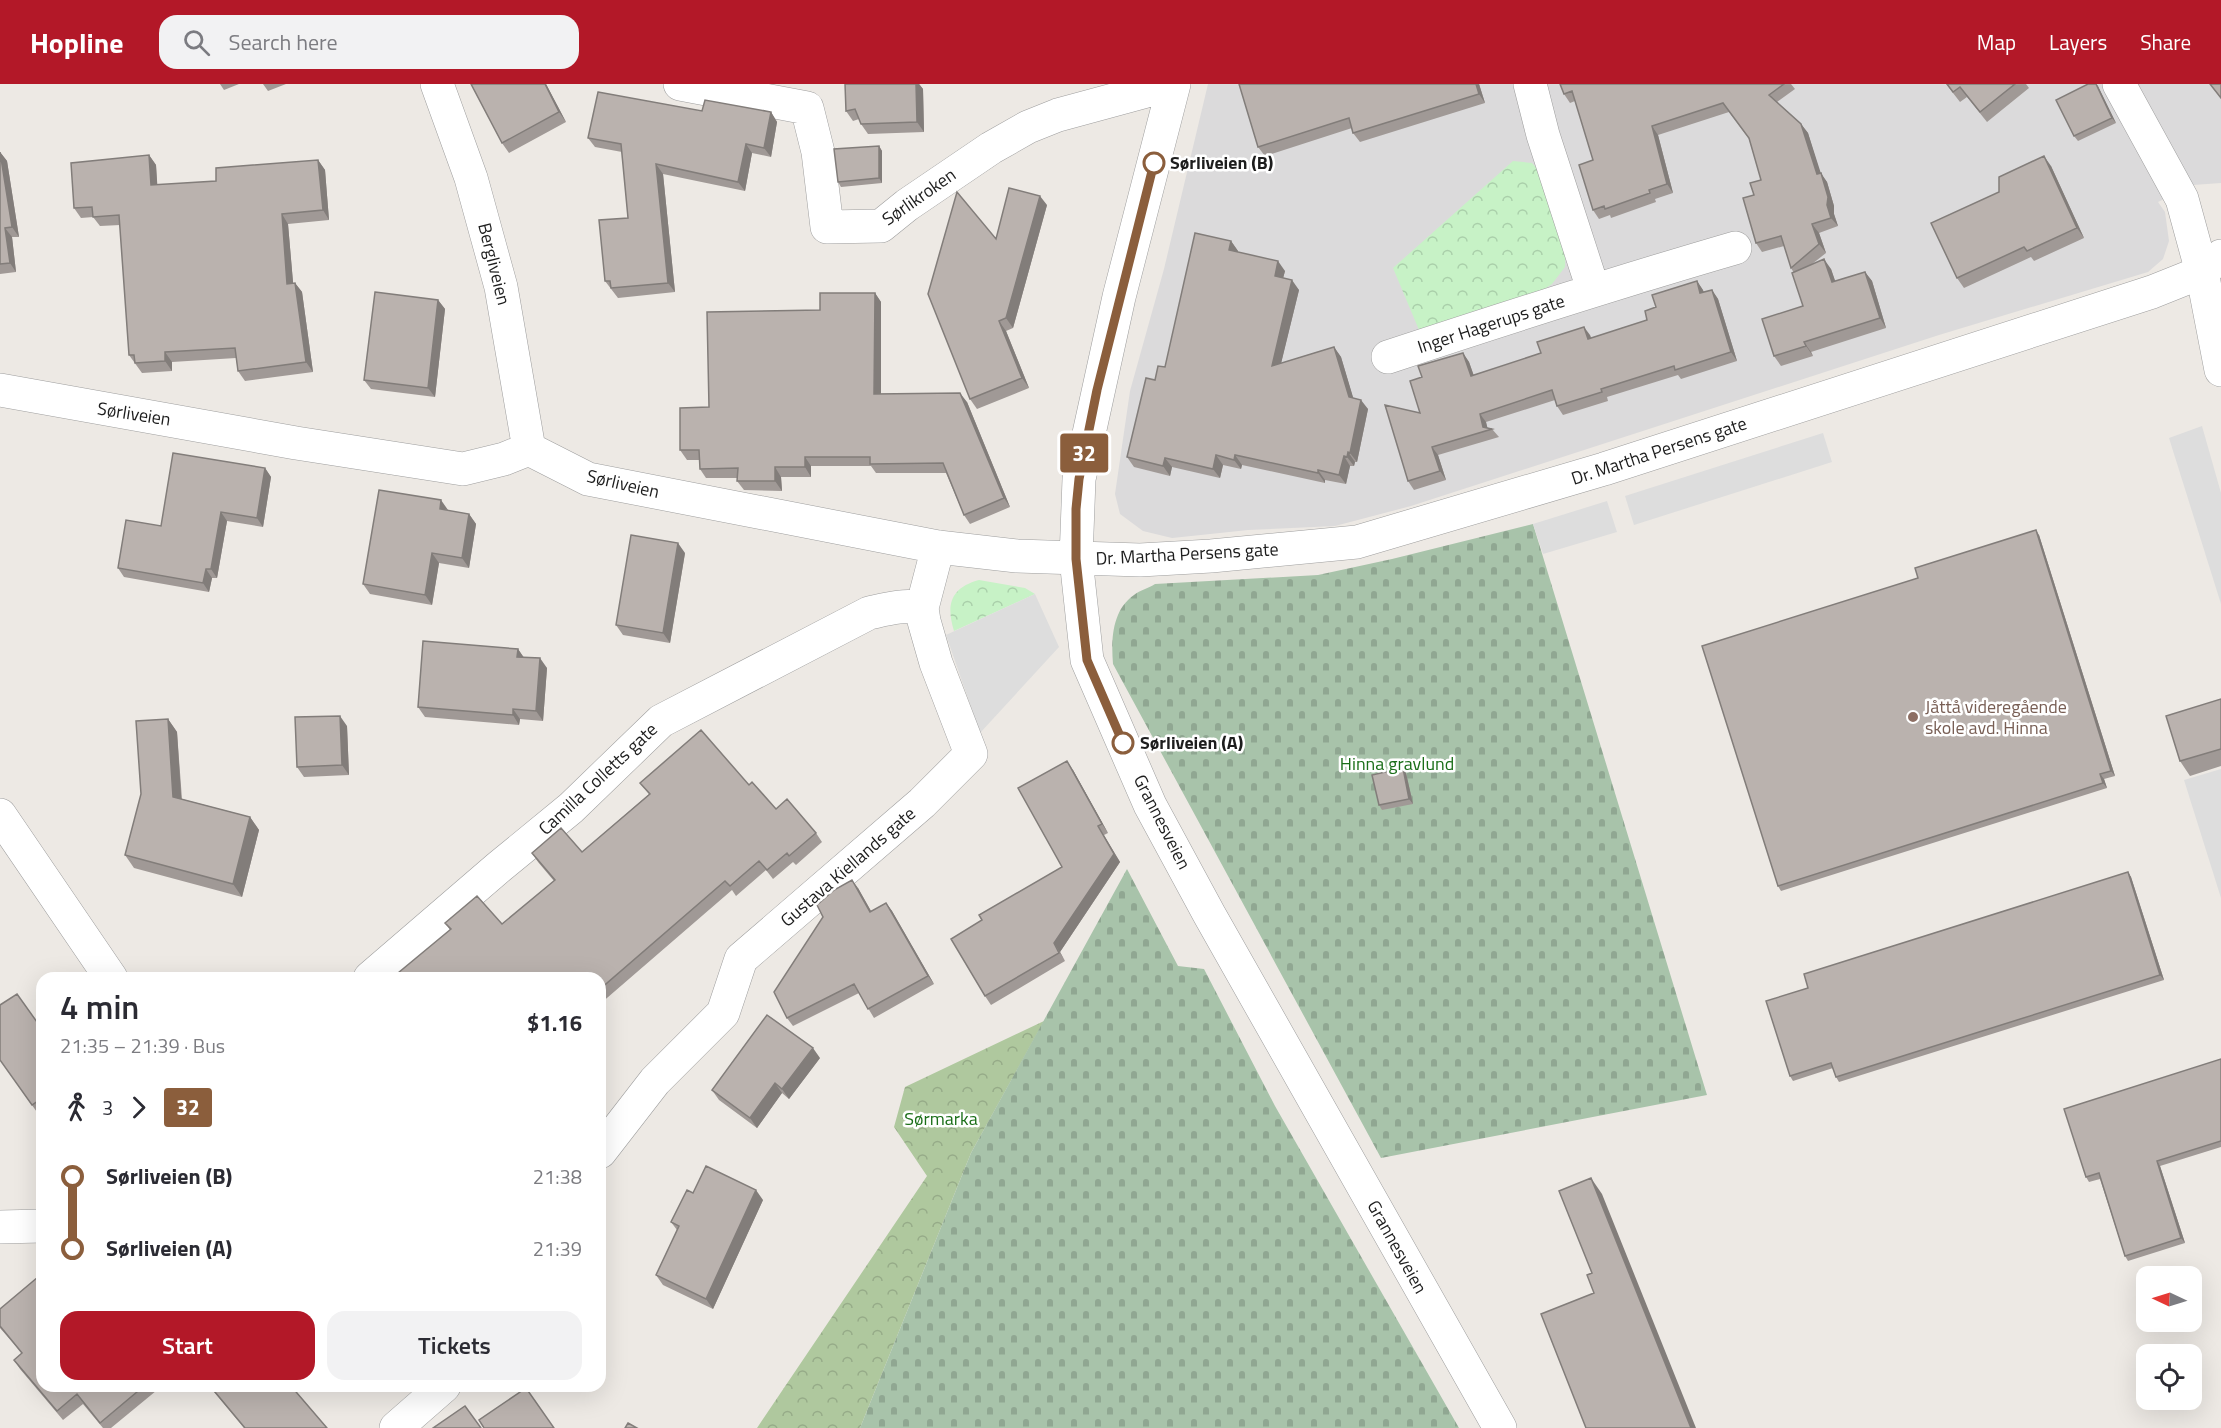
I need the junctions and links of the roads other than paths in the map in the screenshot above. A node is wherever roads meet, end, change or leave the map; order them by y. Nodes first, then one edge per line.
1 (437, 84) edge
2 (680, 84) edge
3 (1173, 84) edge
4 (1530, 84) edge
5 (2119, 84) edge
6 (1735, 248) dead end
7 (2212, 264) edge
8 (1593, 290) junction
9 (1388, 357) dead end
10 (2221, 370) edge
11 (0, 390) edge
12 (529, 449) junction
13 (938, 547) junction
14 (1076, 559) junction
15 (922, 608) junction
16 (0, 815) edge
17 (107, 972) edge
18 (377, 972) edge
19 (606, 1144) edge
20 (36, 1226) edge
21 (0, 1227) edge
22 (437, 1392) edge
23 (396, 1428) edge
24 (1500, 1428) edge

1 - 12 street, Bergliveien
2 - 3 street, Sørlikroken
3 - 14 street, Grannesveien
4 - 8 street
5 - 7 street
6 - 8 street, Inger Hagerups gate
7 - 10 street
7 - 14 street, Dr. Martha Persens gate
8 - 9 street, Inger Hagerups gate
11 - 12 street, Sørliveien
12 - 13 street, Sørliveien
13 - 14 street, Sørliveien
13 - 15 street, Gustava Kiellands gate
14 - 24 street, Grannesveien
15 - 18 street, Camilla Colletts gate
15 - 19 street, Gustava Kiellands gate
16 - 17 street
20 - 21 street
22 - 23 street

